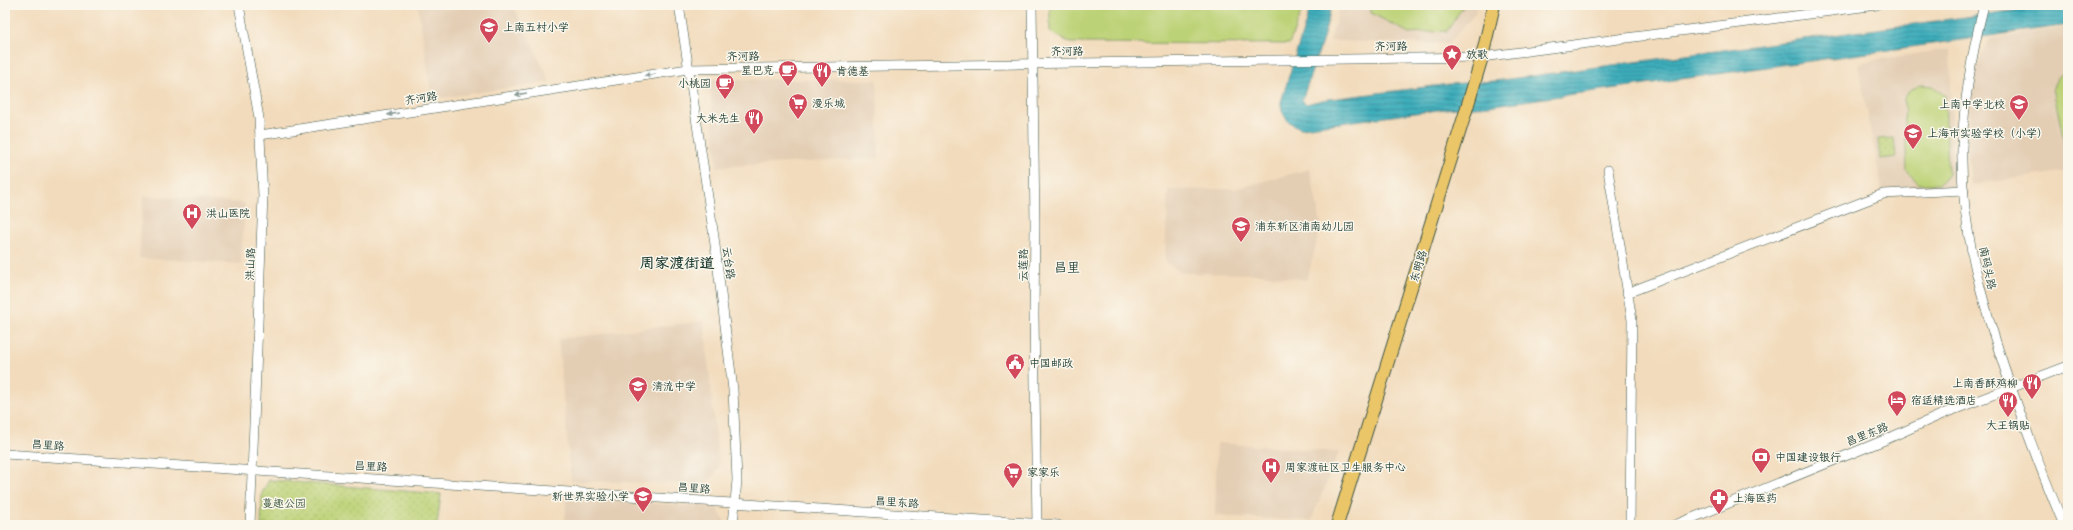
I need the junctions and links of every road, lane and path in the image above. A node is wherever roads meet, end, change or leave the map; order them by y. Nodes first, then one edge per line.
1 (239, 5) edge
2 (679, 5) edge
3 (1032, 5) edge
4 (1494, 5) edge
5 (1877, 5) edge
6 (1983, 8) edge
7 (1482, 57) junction
8 (1032, 64) junction
9 (688, 69) junction
10 (260, 134) junction
11 (1608, 170) dead end
12 (1964, 190) junction
13 (1627, 293) junction
14 (2068, 366) edge
15 (2012, 388) junction
16 (5, 454) edge
17 (253, 470) junction
18 (735, 503) junction
19 (1037, 524) edge
20 (250, 525) edge
21 (733, 525) edge
22 (1058, 525) edge
23 (1337, 525) edge
24 (1630, 525) edge
25 (1675, 525) edge
26 (2064, 525) edge

1 - 10 street, 洪山路
2 - 9 street, 云台路
3 - 8 street, 云莲路
4 - 7 main road, 东明路
5 - 7 street, 齐河路
6 - 12 street, 南码头路
7 - 8 street, 齐河路
7 - 23 main road, 东明路
8 - 9 street, 齐河路
8 - 19 street, 云莲路
9 -> 10 street, 齐河路
9 - 18 street, 云台路
10 - 17 street, 洪山路
11 - 13 street
12 - 13 street
12 - 15 street, 南码头路
13 - 24 street
14 - 15 street, 昌里东路
15 - 25 street, 昌里东路
15 - 26 street, 南码头路
16 - 17 street, 昌里路
17 - 18 street, 昌里路
17 - 20 street, 洪山路
18 - 19 street, 昌里东路
18 - 21 street, 云台路
19 - 22 street, 昌里东路

